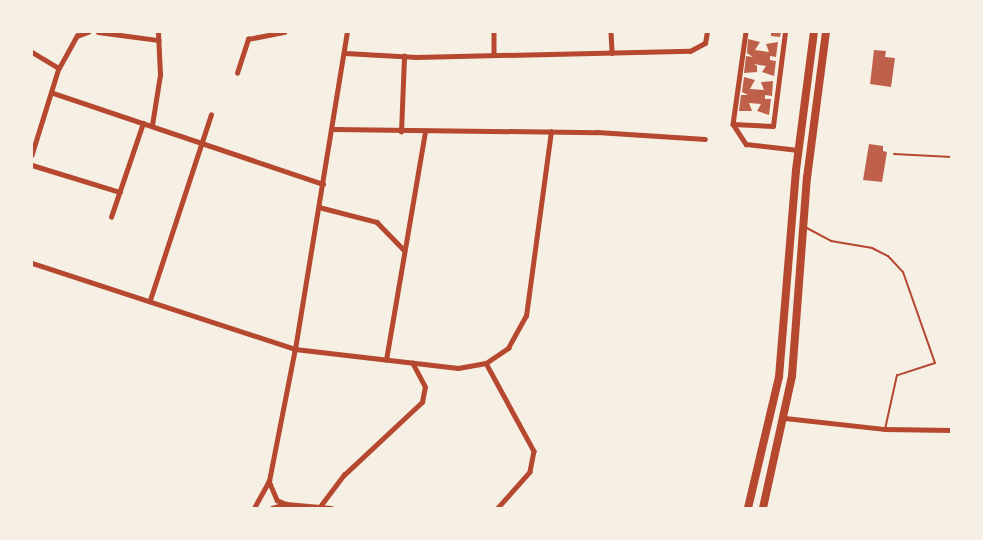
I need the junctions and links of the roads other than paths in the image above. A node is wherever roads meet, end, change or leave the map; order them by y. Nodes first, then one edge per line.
1 (88, 32) edge
2 (98, 32) edge
3 (158, 32) edge
4 (284, 32) edge
5 (347, 32) edge
6 (494, 32) edge
7 (611, 32) edge
8 (707, 32) edge
9 (746, 32) edge
10 (785, 32) edge
11 (814, 32) edge
12 (826, 32) edge
13 (158, 40) junction
14 (32, 52) edge
15 (345, 53) junction
16 (612, 53) junction
17 (494, 55) junction
18 (404, 56) junction
19 (59, 68) junction
20 (237, 73) dead end
21 (53, 93) junction
22 (211, 115) dead end
23 (143, 123) junction
24 (733, 124) junction
25 (152, 126) junction
26 (334, 129) junction
27 (401, 132) junction
28 (424, 132) junction
29 (551, 132) junction
30 (705, 139) dead end
31 (202, 142) junction
32 (798, 150) junction
33 (894, 154) dead end
34 (32, 156) edge
35 (951, 157) edge
36 (32, 165) edge
37 (323, 184) junction
38 (120, 192) junction
39 (319, 207) junction
40 (111, 217) dead end
41 (803, 226) junction
42 (404, 250) junction
43 (32, 263) edge
44 (150, 300) junction
45 (295, 349) junction
46 (386, 360) junction
47 (412, 363) junction
48 (486, 363) junction
49 (785, 418) junction
50 (885, 429) junction
51 (951, 430) edge
52 (269, 481) junction
53 (286, 504) junction
54 (321, 505) junction
55 (254, 508) edge
56 (272, 508) edge
57 (331, 508) edge
58 (498, 508) edge
59 (748, 508) edge
60 (763, 508) edge

1 - 19 street
2 - 13 street
3 - 13 street
4 - 20 street
5 - 15 street
6 - 17 street
7 - 16 street
8 - 16 street
9 - 24 street
10 - 24 street
11 - 32 highway
12 - 41 highway
13 - 25 street
14 - 19 street
15 - 18 street
15 - 26 street
16 - 17 street
17 - 18 street
18 - 27 street
19 - 21 street
21 - 23 street
21 - 34 street
22 - 31 street
23 - 25 street
23 - 38 street
24 - 32 street
25 - 31 street
26 - 27 street
26 - 37 street
27 - 28 street
28 - 29 street
28 - 42 street
29 - 30 street
29 - 48 street
31 - 37 street
31 - 44 street
32 - 59 highway
33 - 35 lane
36 - 38 street
37 - 39 street
38 - 40 street
39 - 42 street
39 - 45 street
41 - 49 highway
41 - 50 lane
42 - 46 street
43 - 44 street
44 - 45 street
45 - 46 street
45 - 52 street
46 - 47 street
47 - 48 street
47 - 54 street
48 - 58 street
49 - 50 street
49 - 60 highway
50 - 51 street
52 - 53 street
52 - 55 street
53 - 54 street
53 - 56 street
54 - 57 street

